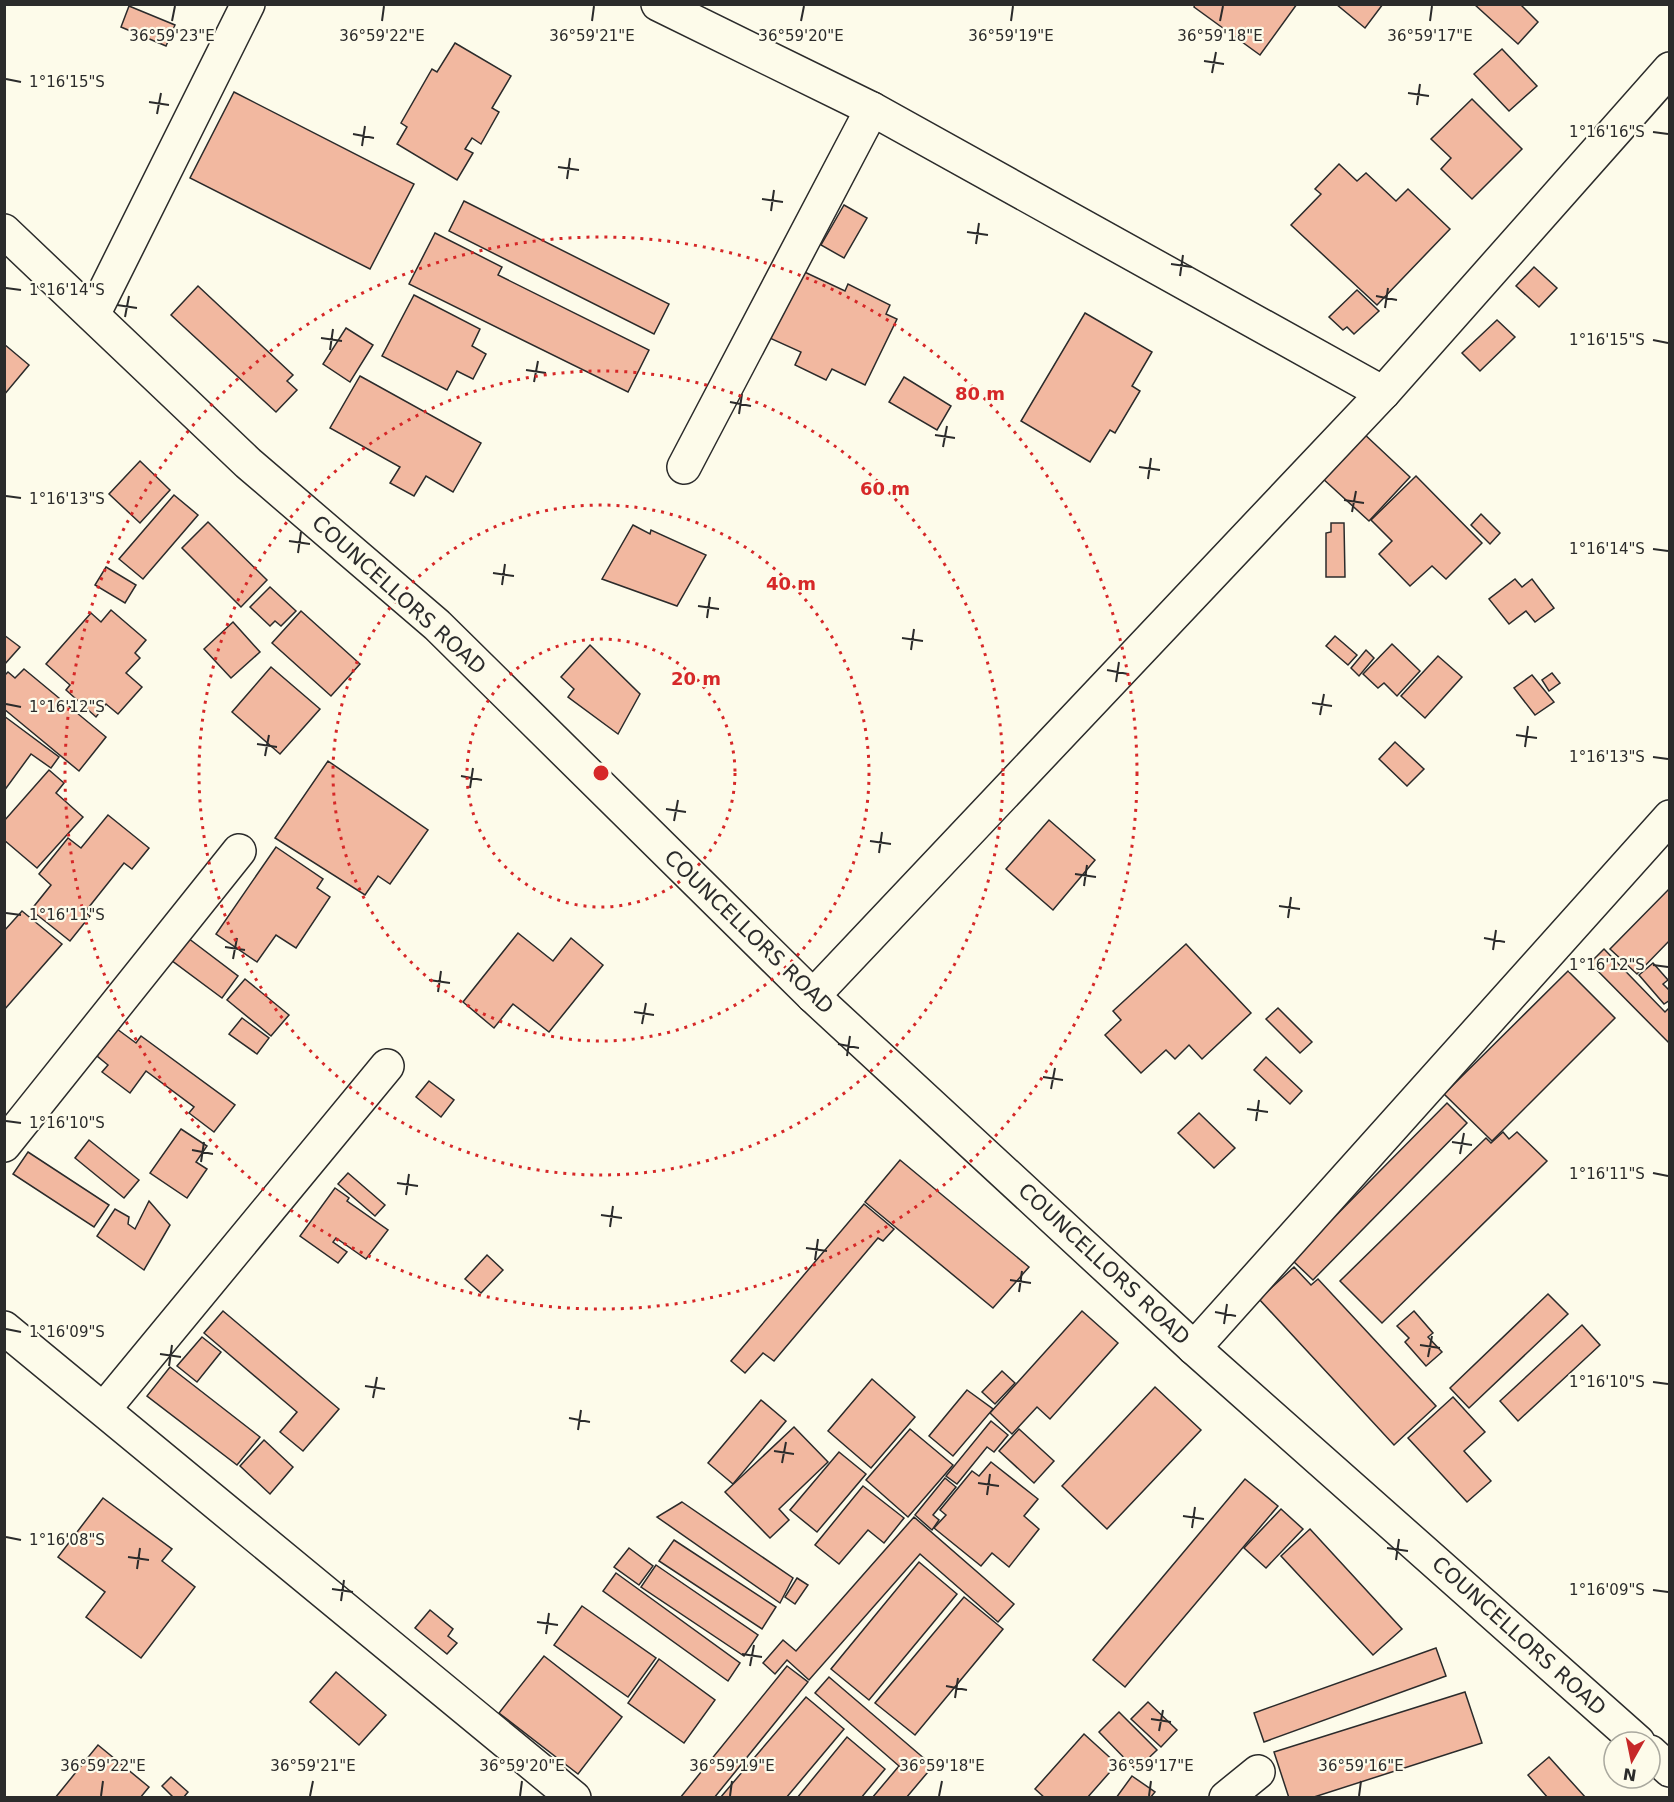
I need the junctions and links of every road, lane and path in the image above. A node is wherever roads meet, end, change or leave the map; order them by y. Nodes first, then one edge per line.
1 (248, 4) edge
2 (658, 4) edge
3 (1670, 69) edge
4 (872, 109) junction
5 (4, 231) edge
6 (93, 315) junction
7 (1383, 393) junction
8 (684, 467) dead end
9 (1670, 817) edge
10 (238, 851) dead end
11 (813, 996) junction
12 (387, 1066) dead end
13 (4, 1145) edge
14 (4, 1328) edge
15 (1194, 1348) junction
16 (104, 1409) junction
17 (1624, 1730) edge
18 (1258, 1772) dead end
19 (574, 1797) edge
20 (1226, 1797) edge

1 - 6 street
2 - 4 street
3 - 7 street
4 - 7 street
4 - 8 street
5 - 6 street, COUNCELLORS ROAD
6 - 11 street, COUNCELLORS ROAD
7 - 11 street
9 - 15 street
10 - 13 street
11 - 15 street, COUNCELLORS ROAD
12 - 16 street
14 - 16 street
15 - 17 street, COUNCELLORS ROAD
16 - 19 street
18 - 20 street

